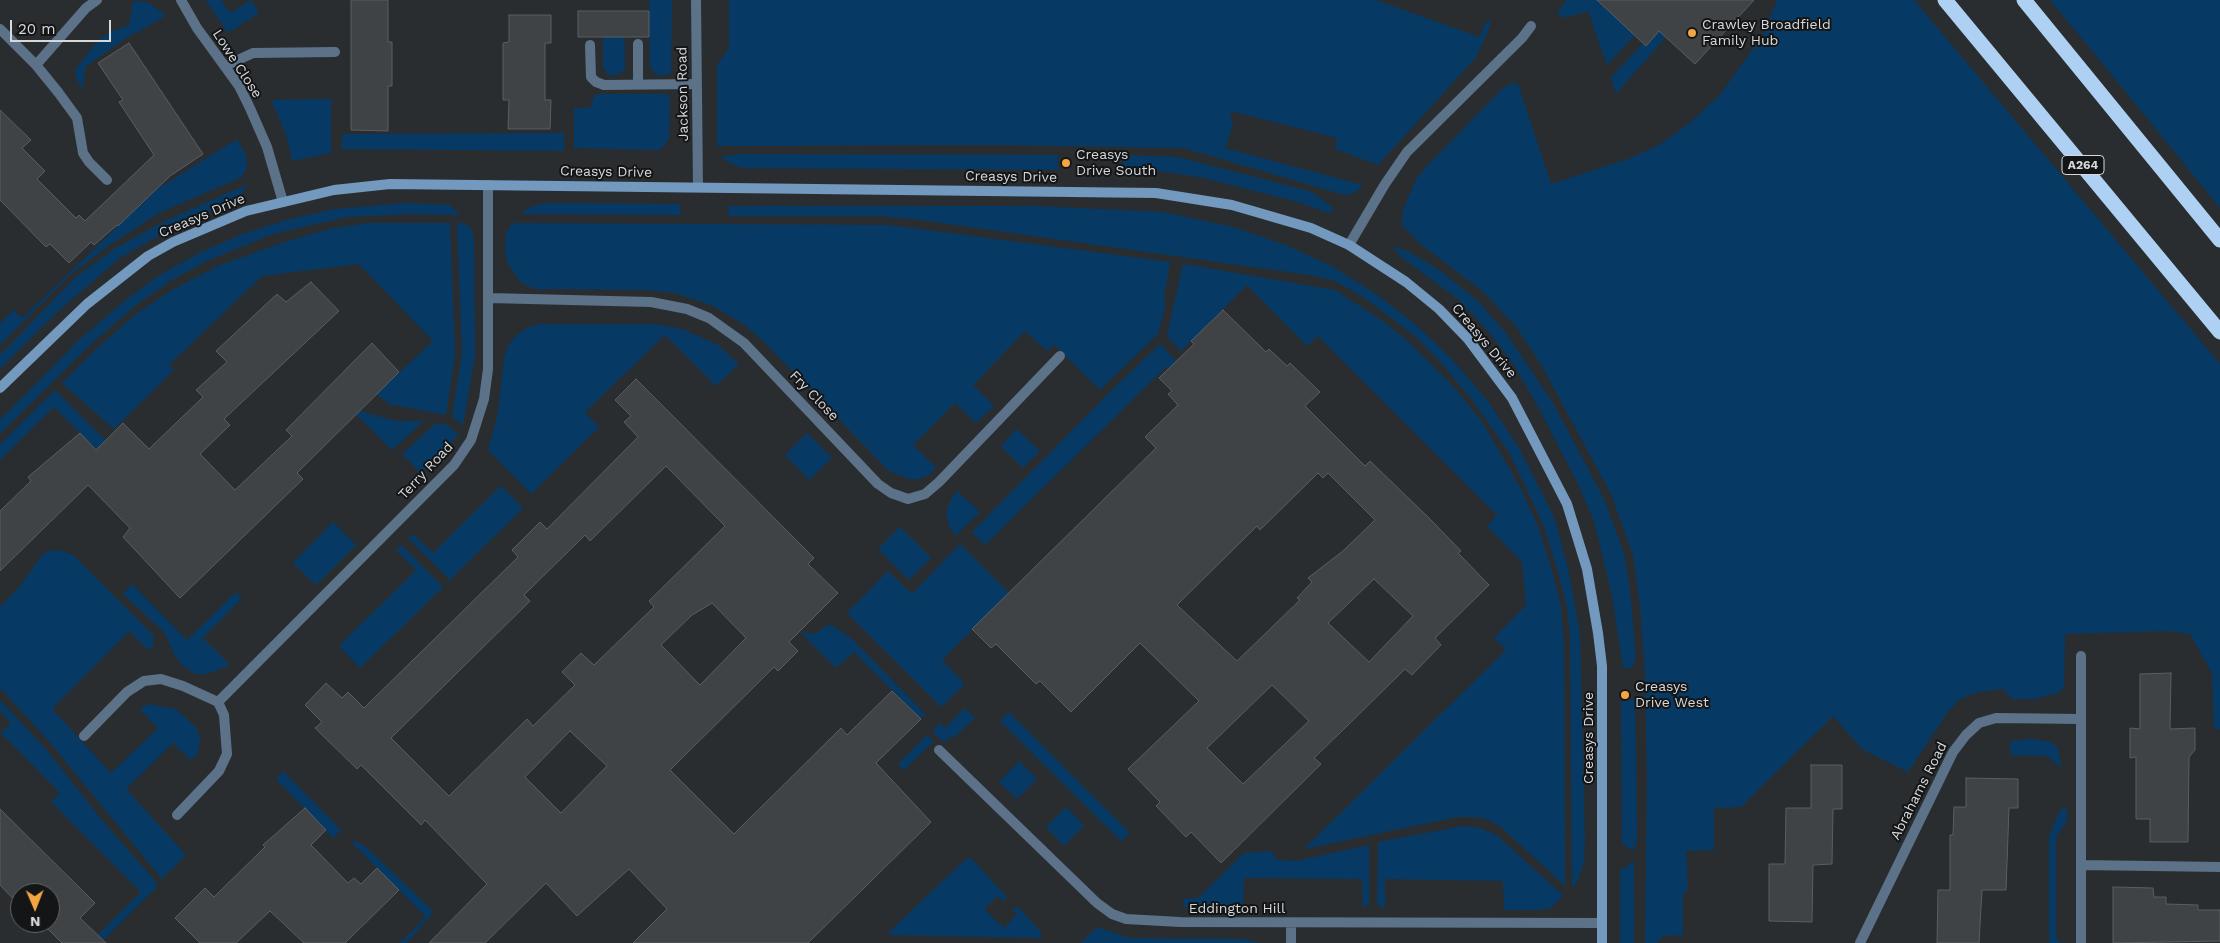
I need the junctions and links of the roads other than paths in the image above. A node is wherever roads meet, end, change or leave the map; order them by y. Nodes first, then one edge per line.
1 (97, 0) edge
2 (181, 0) edge
3 (696, 0) edge
4 (1945, 0) edge
5 (2024, 0) edge
6 (1531, 26) dead end
7 (0, 29) edge
8 (638, 44) dead end
9 (590, 45) dead end
10 (335, 52) dead end
11 (36, 65) junction
12 (225, 66) junction
13 (638, 84) junction
14 (696, 84) junction
15 (107, 180) dead end
16 (488, 185) junction
17 (698, 187) junction
18 (283, 202) junction
19 (2220, 240) edge
20 (1349, 245) junction
21 (489, 298) junction
22 (2220, 332) edge
23 (1060, 356) dead end
24 (0, 388) edge
25 (2081, 656) dead end
26 (218, 702) junction
27 (2081, 719) junction
28 (84, 736) dead end
29 (939, 750) dead end
30 (177, 815) dead end
31 (2082, 865) junction
32 (2220, 866) edge
33 (1291, 923) junction
34 (1602, 923) junction
35 (1291, 943) edge
36 (1602, 943) edge
37 (1860, 943) edge
38 (2081, 943) edge

1 - 11 street
2 - 12 street, Lowe Close
3 - 14 street, Jackson Road
4 - 22 highway, A264
5 - 19 highway
6 - 20 street
7 - 11 street
8 - 13 street
9 - 13 street
10 - 12 street
11 - 15 street
12 - 18 street, Lowe Close
13 - 14 street
14 - 17 street, Jackson Road
16 - 17 street, Creasys Drive
16 - 18 street, Creasys Drive
16 - 21 street, Terry Road
17 - 20 street, Creasys Drive
18 - 24 street, Creasys Drive
20 - 34 street, Creasys Drive
21 - 23 street, Fry Close
21 - 26 street, Terry Road
25 - 27 street
26 - 28 street
26 - 30 street
27 - 31 street
27 - 37 street, Abrahams Road
29 - 33 street, Eddington Hill
31 - 32 street
31 - 38 street
33 - 34 street, Eddington Hill
33 - 35 street
34 - 36 street, Creasys Drive

